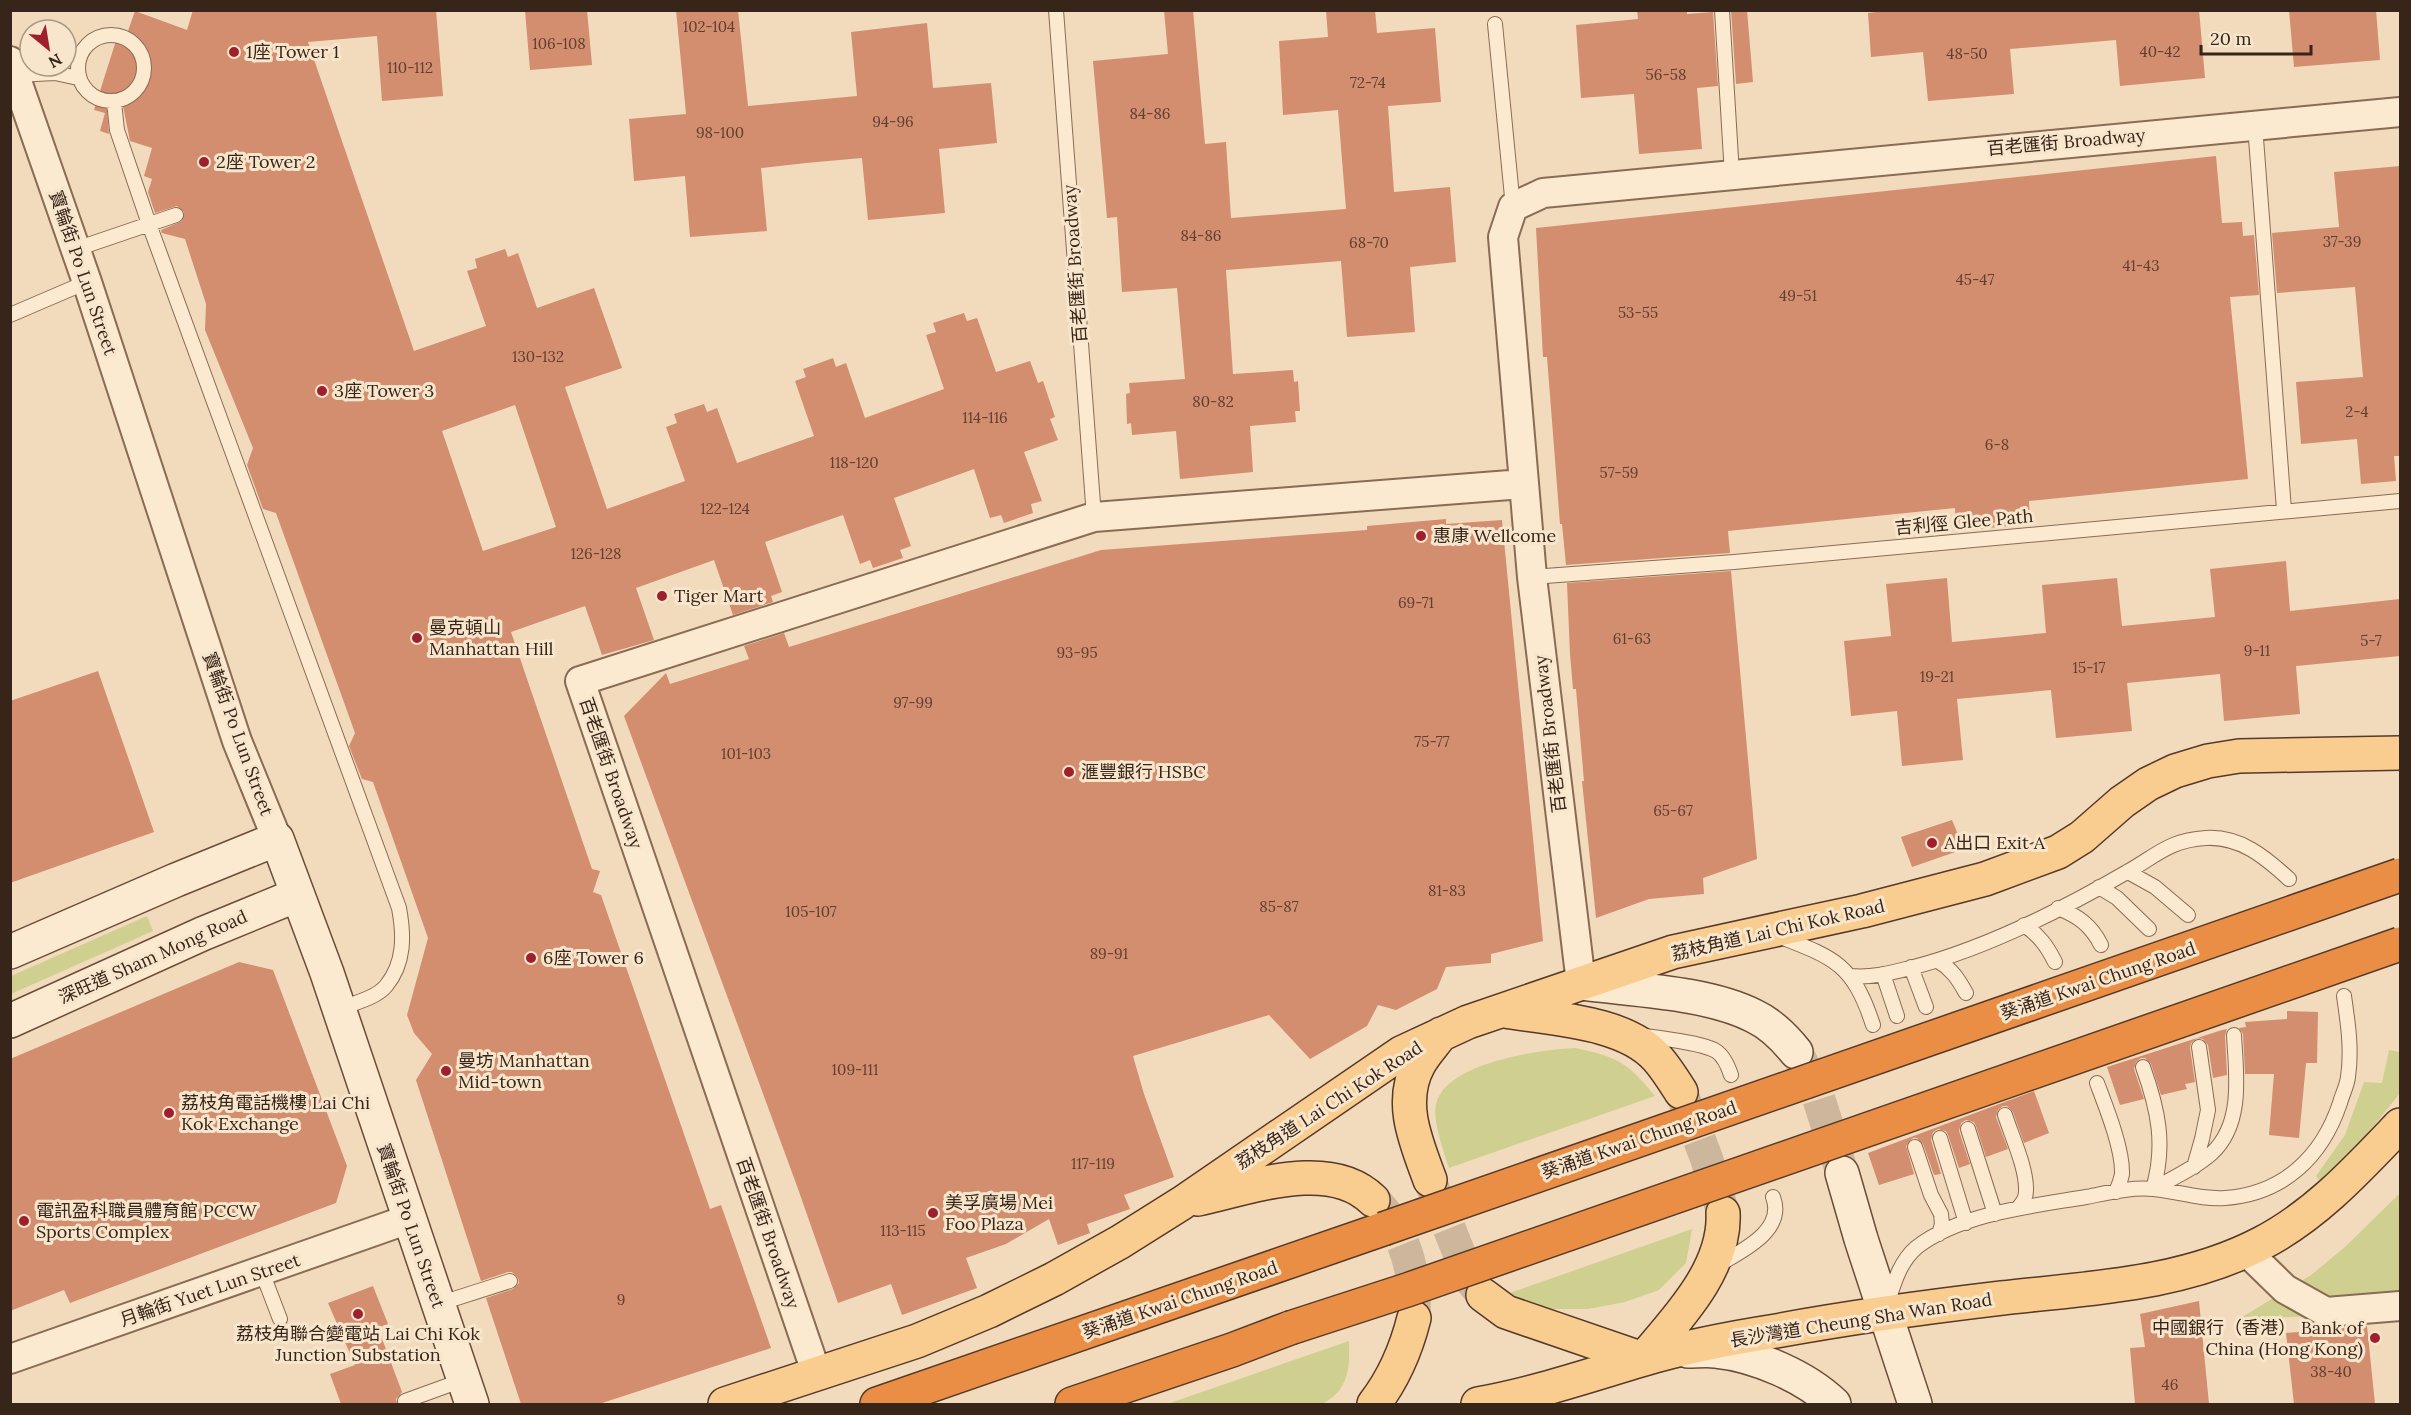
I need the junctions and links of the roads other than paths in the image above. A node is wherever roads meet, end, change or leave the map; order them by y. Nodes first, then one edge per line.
1 (1056, 10) edge
2 (1722, 10) edge
3 (1495, 24) dead end
4 (13, 68) edge
5 (78, 78) joint
6 (114, 102) junction
7 (2400, 112) edge
8 (2255, 125) junction
9 (1732, 175) junction
10 (1513, 207) junction
11 (176, 215) dead end
12 (149, 224) junction
13 (76, 249) junction
14 (87, 282) junction
15 (10, 315) edge
16 (1523, 484) junction
17 (2400, 501) edge
18 (2284, 510) junction
19 (1094, 517) junction
20 (1532, 577) junction
21 (2400, 753) edge
22 (277, 839) junction
23 (2128, 872) junction
24 (2400, 875) edge
25 (2289, 879) dead end
26 (2099, 887) junction
27 (297, 895) junction
28 (2058, 908) junction
29 (2188, 915) dead end
30 (2024, 925) junction
31 (2149, 929) dead end
32 (1767, 933) junction
33 (2400, 944) edge
34 (2101, 945) dead end
35 (10, 952) edge
36 (1938, 961) junction
37 (2055, 962) dead end
38 (1911, 967) junction
39 (1883, 975) junction
40 (1851, 976) junction
41 (1581, 983) junction
42 (1966, 993) dead end
43 (2344, 996) dead end
44 (1926, 1007) dead end
45 (339, 1010) junction
46 (1500, 1011) junction
47 (1897, 1016) dead end
48 (10, 1021) edge
49 (1873, 1025) dead end
50 (1611, 1029) junction
51 (1442, 1033) junction
52 (2234, 1035) dead end
53 (2199, 1047) dead end
54 (1796, 1052) tunnel mouth
55 (2143, 1067) dead end
56 (1731, 1075) dead end
57 (2097, 1083) dead end
58 (1682, 1092) tunnel mouth
59 (2005, 1115) dead end
60 (2400, 1125) edge
61 (1968, 1129) dead end
62 (1940, 1138) dead end
63 (1915, 1147) dead end
64 (2194, 1167) junction
65 (1842, 1173) tunnel mouth
66 (1430, 1180) tunnel mouth
67 (2153, 1189) junction
68 (2116, 1192) junction
69 (1773, 1197) dead end
70 (1373, 1200) tunnel mouth
71 (1182, 1203) junction
72 (2018, 1208) junction
73 (1723, 1214) tunnel mouth
74 (1995, 1214) junction
75 (409, 1219) junction
76 (1966, 1223) junction
77 (1940, 1234) junction
78 (2246, 1251) junction
79 (1710, 1270) junction
80 (262, 1272) junction
81 (510, 1281) dead end
82 (1483, 1295) tunnel mouth
83 (438, 1304) junction
84 (2400, 1306) edge
85 (1885, 1313) junction
86 (280, 1318) dead end
87 (1414, 1318) tunnel mouth
88 (1677, 1352) junction
89 (10, 1359) edge
90 (1643, 1359) junction
91 (817, 1375) junction
92 (467, 1392) edge
93 (405, 1401) dead end
94 (725, 1404) edge
95 (877, 1404) edge
96 (1072, 1404) edge
97 (1374, 1404) edge
98 (1479, 1404) edge
99 (1834, 1404) edge
100 (1915, 1404) edge

1 - 19 lane, 百老匯街 Broadway
2 - 9 lane
3 - 10 lane, 百老匯街 Broadway
4 - 13 street, 寶輪街 Po Lun Street
5 - 6 lane
5 - 6 lane
6 - 12 lane
7 - 8 street, 百老匯街 Broadway
8 - 9 street, 百老匯街 Broadway
8 - 18 lane
9 - 10 street, 百老匯街 Broadway
10 - 16 street, 百老匯街 Broadway
11 - 12 lane
12 - 13 lane
12 - 45 lane
13 - 14 street, 寶輪街 Po Lun Street
14 - 15 lane
14 - 22 street, 寶輪街 Po Lun Street
16 - 19 street, 百老匯街 Broadway
16 - 20 street, 百老匯街 Broadway
17 - 18 lane, 吉利徑 Glee Path
18 - 20 lane, 吉利徑 Glee Path
19 - 91 street, 百老匯街 Broadway
20 - 41 street, 百老匯街 Broadway
21 - 32 main road, 荔枝角道 Lai Chi Kok Road
22 - 27 street, 寶輪街 Po Lun Street
22 - 35 street
23 - 25 lane
23 - 26 lane
23 - 29 lane
24 - 95 highway, 葵涌道 Kwai Chung Road, bridge
26 - 28 lane
26 - 31 lane
27 - 45 street, 寶輪街 Po Lun Street
27 - 48 street, 深旺道 Sham Mong Road
28 - 30 lane
28 - 34 lane
30 - 36 lane
30 - 37 lane
32 - 40 lane
32 - 41 main road, 荔枝角道 Lai Chi Kok Road
33 - 96 highway, bridge
36 - 38 lane
36 - 42 lane
38 - 39 lane
38 - 44 lane
39 - 40 lane
39 - 47 lane
40 - 49 lane
41 - 46 main road, 荔枝角道 Lai Chi Kok Road
41 - 54 street
43 - 67 lane
45 - 75 street, 寶輪街 Po Lun Street
46 - 50 main road
46 - 51 main road, 荔枝角道 Lai Chi Kok Road
50 - 56 lane
50 - 58 main road
51 - 66 main road
51 - 71 main road, 荔枝角道 Lai Chi Kok Road
52 - 64 lane
53 - 64 lane
55 - 67 lane
57 - 68 lane
59 - 72 lane
60 - 78 main road, 長沙灣道 Cheung Sha Wan Road
61 - 74 lane
62 - 76 lane
63 - 77 lane
64 - 67 lane
65 - 85 street
67 - 68 lane
68 - 72 lane
69 - 79 lane
70 - 71 main road
71 - 91 main road, 荔枝角道 Lai Chi Kok Road
72 - 74 lane
73 - 79 main road
74 - 76 lane
75 - 80 street, 月輪街 Yuet Lun Street
75 - 83 street, 寶輪街 Po Lun Street
76 - 77 lane
77 - 85 lane
78 - 84 street
78 - 85 main road, 長沙灣道 Cheung Sha Wan Road
79 - 90 main road
80 - 86 lane
80 - 89 street, 月輪街 Yuet Lun Street
81 - 83 lane
82 - 90 main road
83 - 92 street, 寶輪街 Po Lun Street
85 - 88 main road, 長沙灣道 Cheung Sha Wan Road
85 - 100 street
87 - 97 main road
88 - 90 main road, 長沙灣道 Cheung Sha Wan Road
88 - 99 street
90 - 98 main road, 長沙灣道 Cheung Sha Wan Road
91 - 94 main road, 荔枝角道 Lai Chi Kok Road
92 - 93 lane

